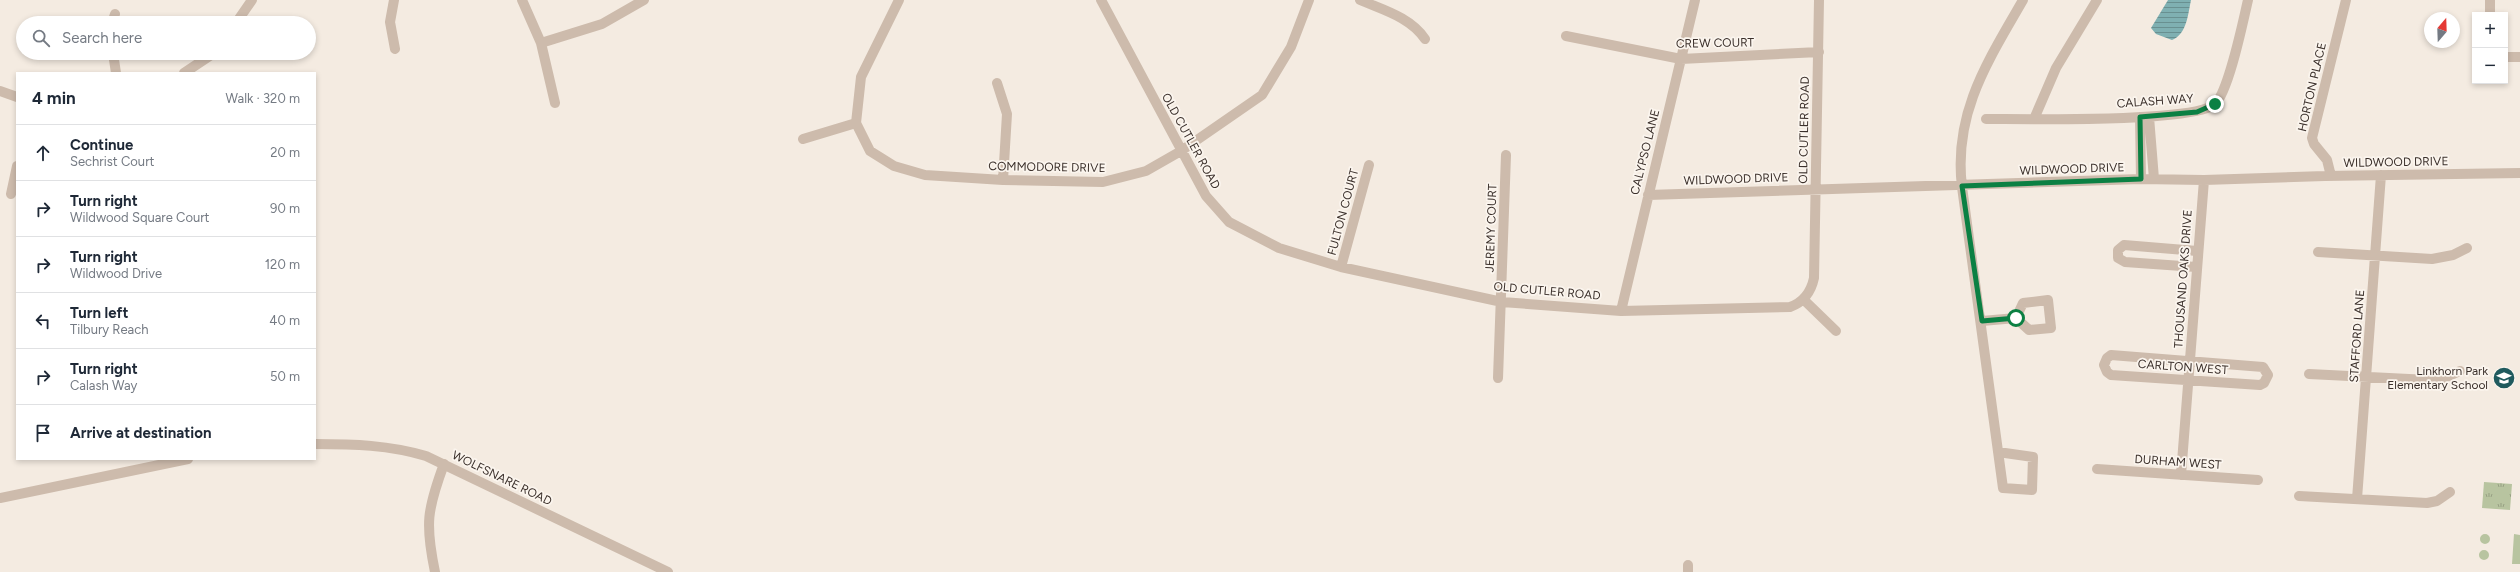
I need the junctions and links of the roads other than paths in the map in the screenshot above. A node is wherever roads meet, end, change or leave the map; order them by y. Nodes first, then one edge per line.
1 (252, 0) edge
2 (394, 0) edge
3 (522, 0) edge
4 (644, 0) edge
5 (899, 0) edge
6 (1101, 0) edge
7 (1309, 0) edge
8 (1360, 0) edge
9 (1695, 0) edge
10 (1819, 0) edge
11 (2023, 0) edge
12 (2097, 0) edge
13 (2248, 0) edge
14 (2346, 0) edge
15 (2490, 0) edge
16 (2490, 12) edge
17 (241, 16) edge
18 (1566, 36) dead end
19 (1425, 39) dead end
20 (541, 43) junction
21 (395, 49) dead end
22 (1819, 52) junction
23 (2508, 57) edge
24 (2520, 57) edge
25 (1681, 59) junction
26 (114, 60) edge
27 (204, 60) edge
28 (116, 72) edge
29 (186, 72) edge
30 (997, 83) dead end
31 (0, 91) edge
32 (16, 98) edge
33 (555, 103) dead end
34 (2144, 117) junction
35 (2034, 119) junction
36 (1986, 120) dead end
37 (856, 123) junction
38 (803, 139) dead end
39 (1181, 151) junction
40 (1506, 155) dead end
41 (1370, 165) dead end
42 (16, 171) edge
43 (2520, 173) edge
44 (2381, 175) junction
45 (2331, 176) junction
46 (2141, 179) junction
47 (2154, 179) junction
48 (1003, 180) junction
49 (2204, 180) junction
50 (1962, 186) junction
51 (1815, 190) junction
52 (11, 194) dead end
53 (1648, 195) junction
54 (2467, 248) dead end
55 (2198, 251) junction
56 (2318, 252) dead end
57 (2376, 256) junction
58 (1341, 267) junction
59 (2196, 267) junction
60 (1804, 300) junction
61 (1502, 302) junction
62 (1621, 311) junction
63 (2016, 318) dead end
64 (1982, 321) junction
65 (1836, 331) dead end
66 (2190, 362) junction
67 (2460, 371) dead end
68 (2308, 374) dead end
69 (1498, 378) dead end
70 (2367, 378) junction
71 (2189, 380) junction
72 (316, 444) edge
73 (1998, 452) junction
74 (183, 460) edge
75 (444, 464) junction
76 (2097, 469) dead end
77 (2181, 475) junction
78 (2258, 480) dead end
79 (2450, 492) dead end
80 (2299, 496) dead end
81 (0, 498) edge
82 (2357, 499) junction
83 (435, 572) edge
84 (668, 572) edge

1 - 17 street
2 - 21 street
3 - 20 street
4 - 20 street
5 - 37 street
6 - 39 street, OLD CUTLER ROAD
7 - 39 street, COMMODORE DRIVE
8 - 19 street
9 - 25 street, CALYPSO LANE
10 - 22 street, OLD CUTLER ROAD
11 - 50 street
12 - 35 street
13 - 34 street, CALASH WAY
14 - 45 street, HORTON PLACE
15 - 16 street
18 - 25 street, CREW COURT
20 - 33 street
22 - 25 street, CREW COURT
22 - 51 street, OLD CUTLER ROAD
23 - 24 street
25 - 53 street, CALYPSO LANE
26 - 28 street
27 - 29 street
30 - 48 street
31 - 32 street
34 - 35 street, CALASH WAY
34 - 46 street
34 - 47 street
35 - 36 street, CALASH WAY
37 - 38 street
37 - 48 street, COMMODORE DRIVE
39 - 48 street, COMMODORE DRIVE
39 - 58 street, OLD CUTLER ROAD
40 - 61 street, JEREMY COURT
41 - 58 street, FULTON COURT
42 - 52 street
43 - 44 street, WILDWOOD DRIVE
44 - 45 street, WILDWOOD DRIVE
44 - 57 street, STAFFORD LANE
45 - 49 street, WILDWOOD DRIVE
46 - 47 street, WILDWOOD DRIVE
46 - 50 street, WILDWOOD DRIVE
47 - 49 street, WILDWOOD DRIVE
49 - 55 street, THOUSAND OAKS DRIVE
50 - 51 street, WILDWOOD DRIVE
50 - 64 street
51 - 53 street, WILDWOOD DRIVE
51 - 60 street, OLD CUTLER ROAD
53 - 62 street, CALYPSO LANE
54 - 57 street
55 - 59 street, THOUSAND OAKS DRIVE
55 - 59 street
56 - 57 street
57 - 70 street, STAFFORD LANE
58 - 61 street, OLD CUTLER ROAD
59 - 66 street, THOUSAND OAKS DRIVE
60 - 62 street, OLD CUTLER ROAD
60 - 65 street
61 - 62 street, OLD CUTLER ROAD
61 - 69 street, JEREMY COURT
63 - 64 street
64 - 73 street
66 - 71 street, THOUSAND OAKS DRIVE
66 - 71 street, CARLTON WEST
66 - 71 street, CARLTON WEST
67 - 70 street
68 - 70 street
70 - 82 street, STAFFORD LANE
71 - 77 street, THOUSAND OAKS DRIVE
72 - 75 street, WOLFSNARE ROAD
73 - 73 street
74 - 81 street
75 - 83 street
75 - 84 street, WOLFSNARE ROAD
76 - 77 street, DURHAM WEST
77 - 78 street, DURHAM WEST
79 - 82 street
80 - 82 street

